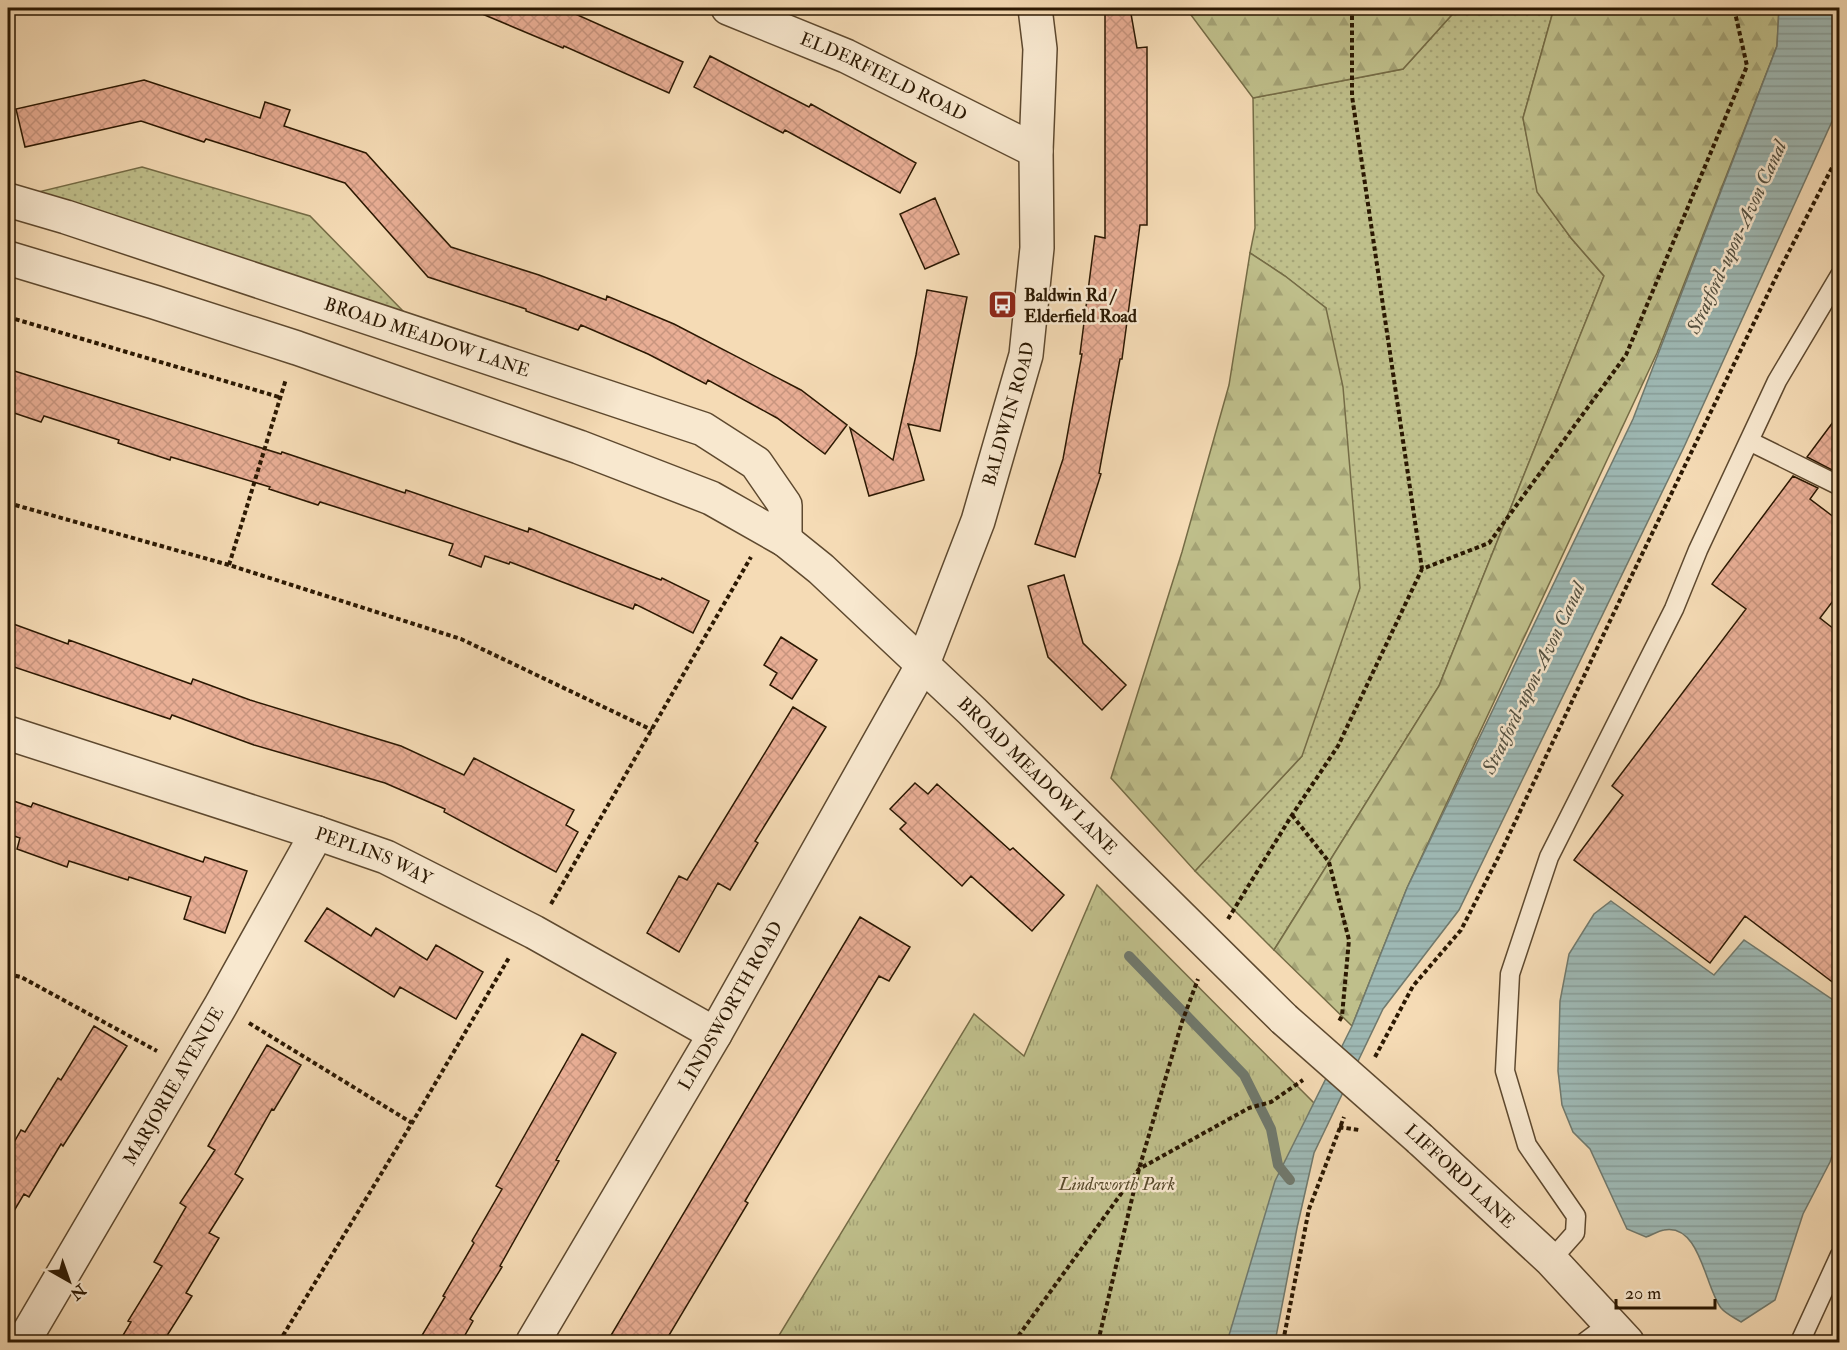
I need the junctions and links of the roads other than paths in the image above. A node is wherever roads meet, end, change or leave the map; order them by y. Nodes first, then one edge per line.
1 (728, 8) edge
2 (1035, 8) edge
3 (1036, 151) junction
4 (8, 200) edge
5 (8, 258) edge
6 (1839, 275) edge
7 (1749, 441) junction
8 (1839, 486) edge
9 (785, 540) junction
10 (922, 666) junction
11 (8, 733) edge
12 (317, 833) junction
13 (1284, 1019) joint
14 (715, 1034) junction
15 (1839, 1255) edge
16 (1551, 1260) junction
17 (26, 1336) dead end
18 (1607, 1336) edge
19 (533, 1342) edge
20 (1800, 1342) edge

1 - 3 street, ELDERFIELD ROAD
2 - 3 street, BALDWIN ROAD
3 - 10 street, BALDWIN ROAD
4 - 9 street, BROAD MEADOW LANE
5 - 9 street, BROAD MEADOW LANE
6 - 7 lane
7 - 8 lane
7 - 16 lane
9 - 10 street, BROAD MEADOW LANE
10 - 13 street, BROAD MEADOW LANE
10 - 14 street, LINDSWORTH ROAD
11 - 12 street, PEPLINS WAY
12 - 14 street, PEPLINS WAY
12 - 17 street, MARJORIE AVENUE
13 - 16 street, LIFFORD LANE, bridge
14 - 19 street, LINDSWORTH ROAD
15 - 20 lane
16 - 18 street, LIFFORD LANE

